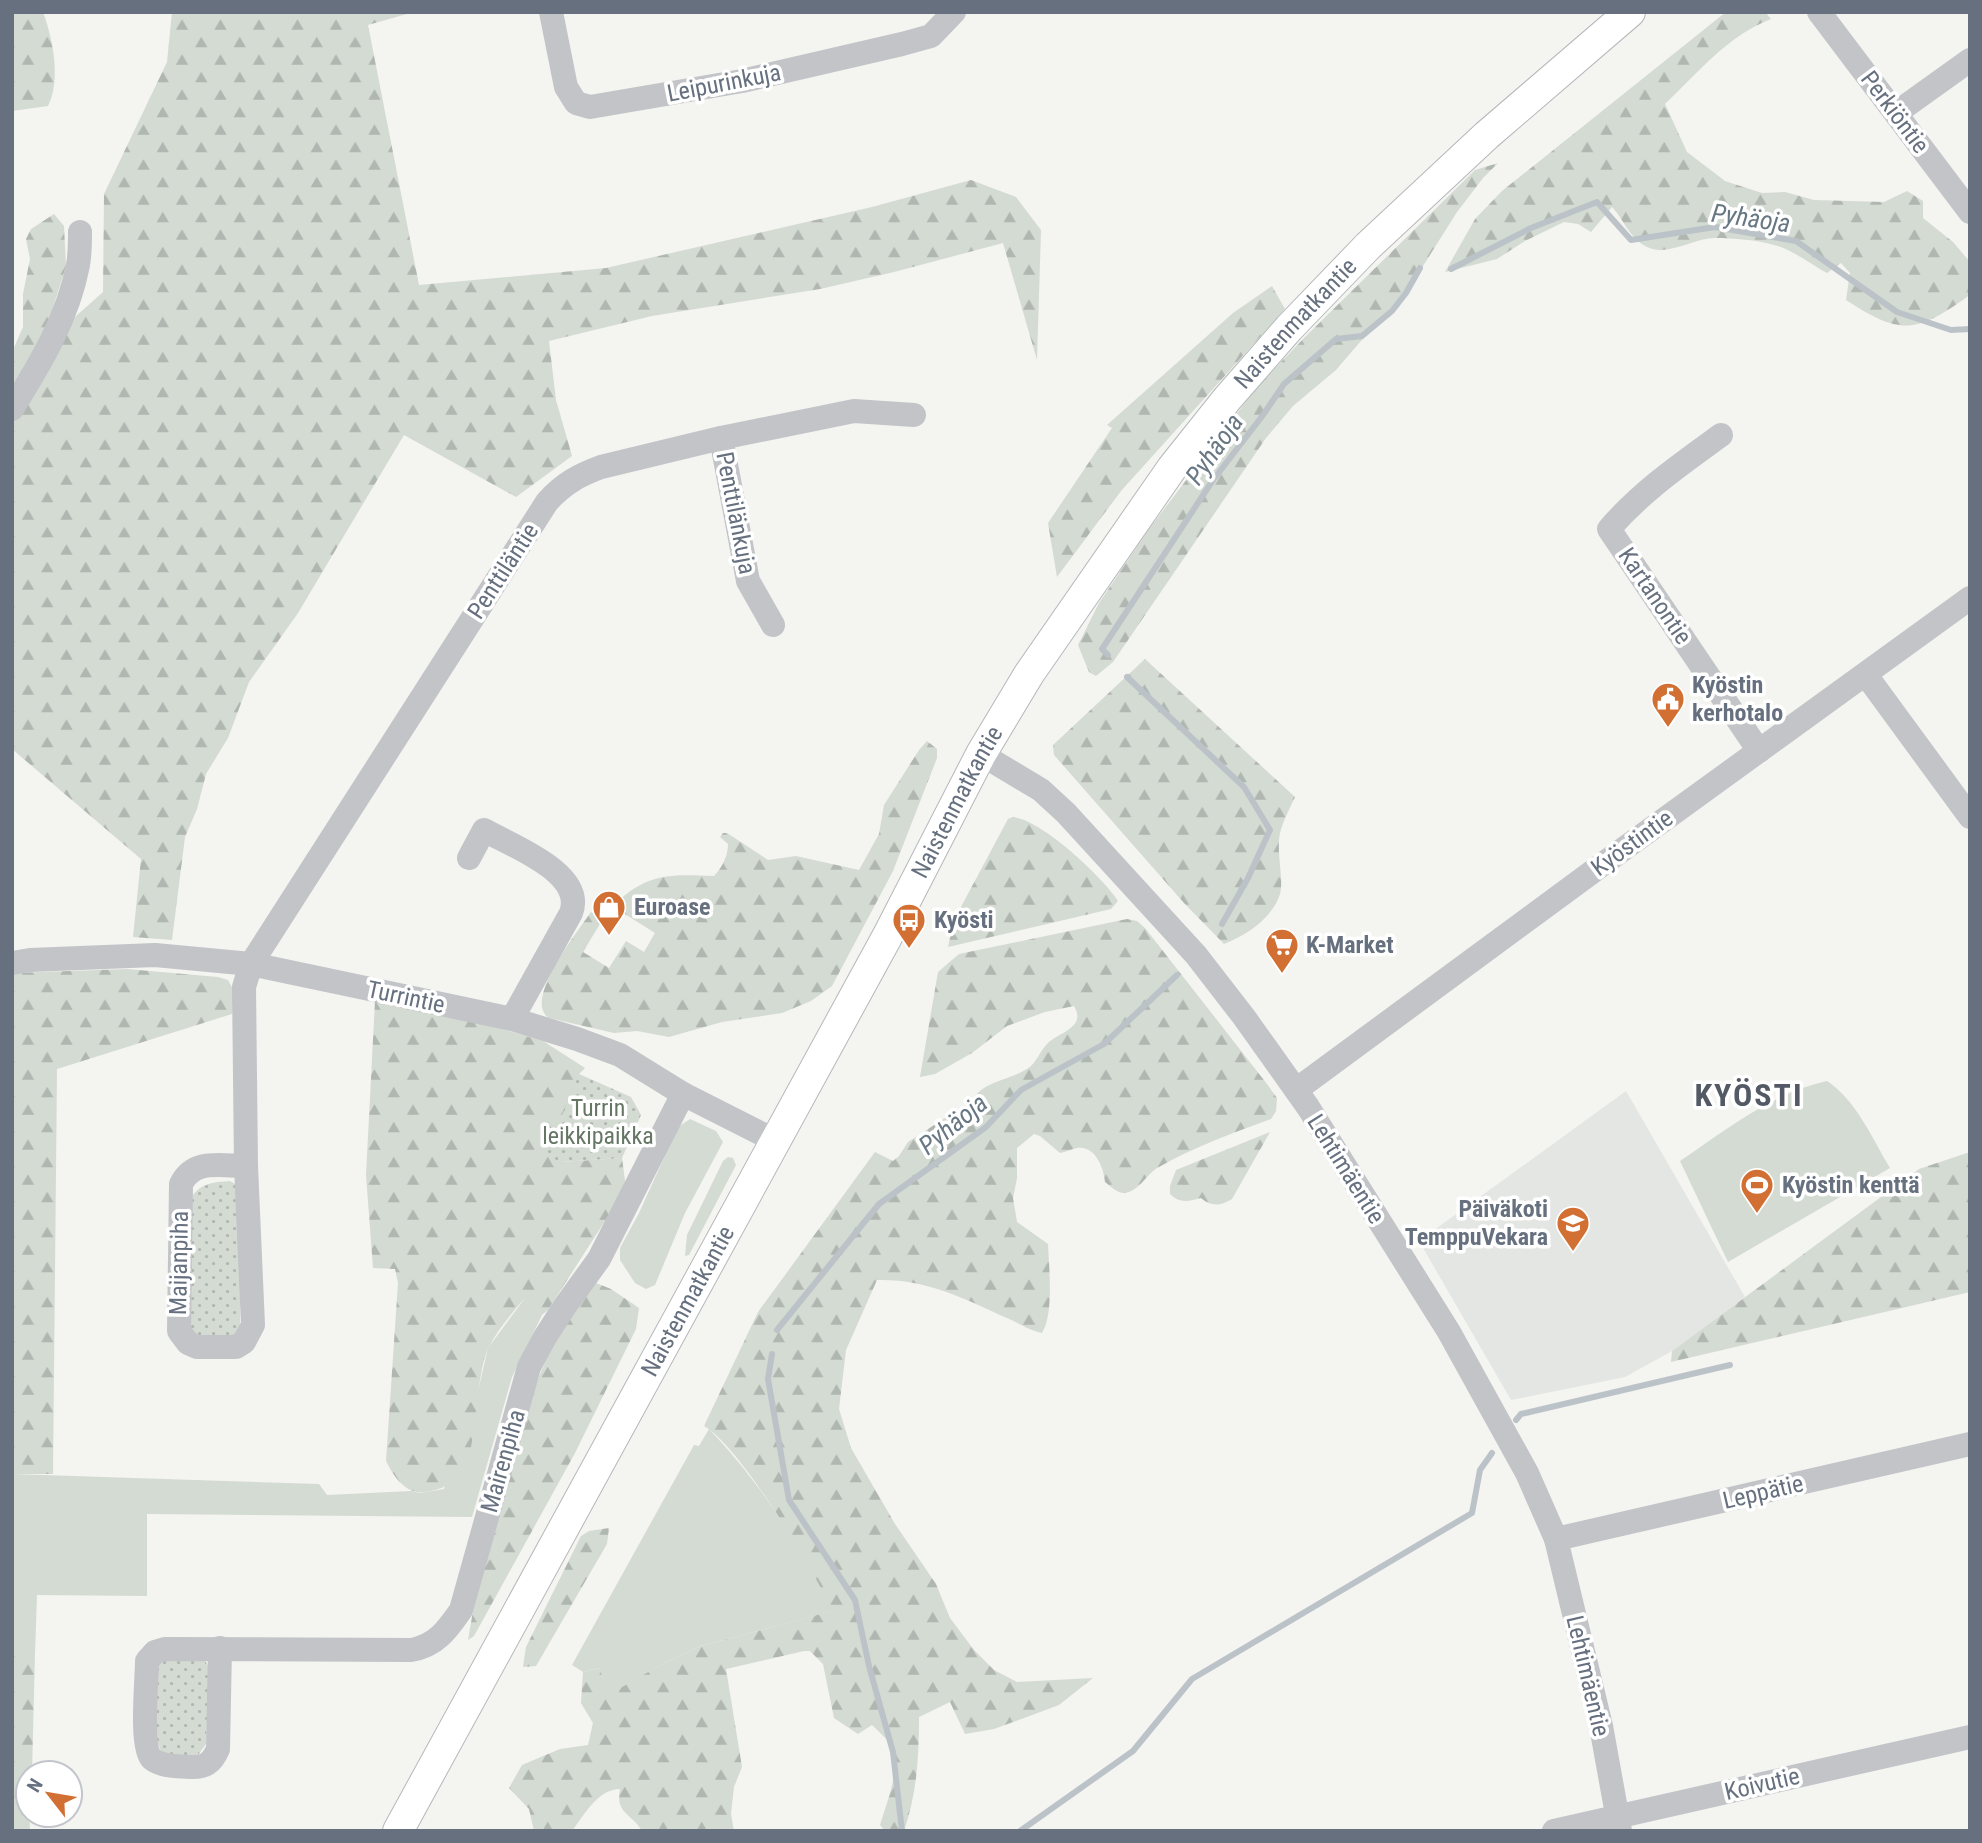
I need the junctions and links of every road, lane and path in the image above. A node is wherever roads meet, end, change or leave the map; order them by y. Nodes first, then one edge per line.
1 (551, 12) edge
2 (954, 12) edge
3 (1630, 12) edge
4 (1819, 12) edge
5 (1970, 61) edge
6 (1896, 113) junction
7 (1970, 212) edge
8 (80, 232) dead end
9 (12, 409) edge
10 (914, 415) dead end
11 (1721, 435) dead end
12 (721, 438) junction
13 (1970, 598) edge
14 (773, 625) dead end
15 (1866, 675) junction
16 (1759, 751) junction
17 (981, 754) junction
18 (1970, 817) edge
19 (468, 858) dead end
20 (12, 963) edge
21 (251, 964) junction
22 (512, 1019) junction
23 (1296, 1090) junction
24 (683, 1094) junction
25 (774, 1140) junction
26 (246, 1166) junction
27 (1970, 1444) edge
28 (1556, 1539) junction
29 (220, 1648) junction
30 (1970, 1737) edge
31 (1618, 1823) edge
32 (398, 1831) edge
33 (1554, 1831) edge

1 - 2 street, Leipurinkuja
3 - 17 main road, Naistenmatkantie
4 - 6 street, Perkiöntie
5 - 6 street
6 - 7 street, Perkiöntie
8 - 9 street
10 - 12 street, Penttiläntie
11 - 16 street, Kartanontie
12 - 14 street, Penttilänkuja
12 - 21 street, Penttiläntie
13 - 15 street, Kyöstintie
15 - 16 street, Kyöstintie
15 - 18 street
16 - 23 street, Kyöstintie
17 - 23 street, Lehtimäentie
17 - 25 main road, Naistenmatkantie
19 - 22 street
20 - 21 street, Turrintie
21 - 22 street, Turrintie
21 - 26 street, Maijanpiha
22 - 24 street, Turrintie
23 - 28 street, Lehtimäentie
24 - 25 street, Turrintie
24 - 29 street, Mairenpiha
25 - 32 main road, Naistenmatkantie
26 - 26 street, Maijanpiha
27 - 28 street, Leppätie
28 - 31 street, Lehtimäentie
29 - 29 street, Mairenpiha
30 - 31 street, Koivutie
31 - 33 street, Koivutie

